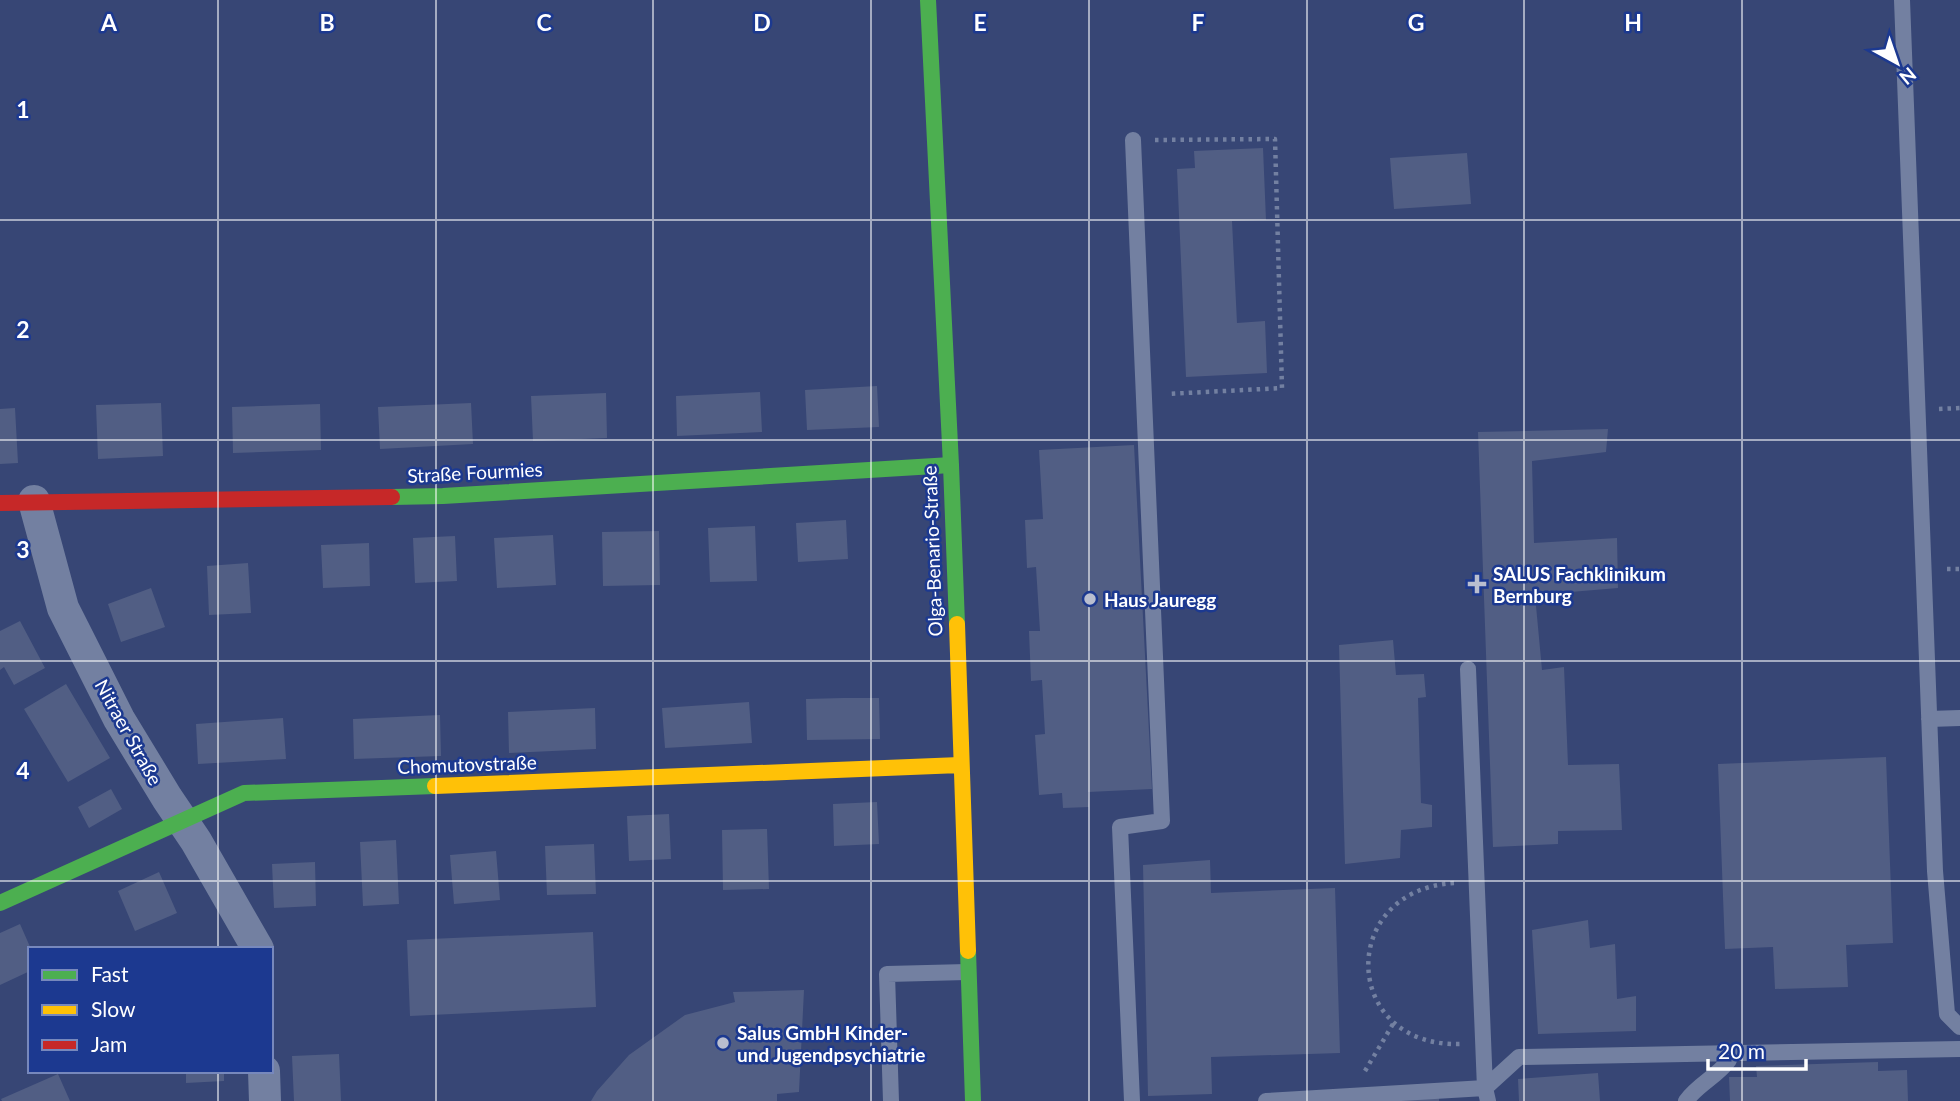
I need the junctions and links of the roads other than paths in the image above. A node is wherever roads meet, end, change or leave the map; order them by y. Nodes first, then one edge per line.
1 (928, 0) edge
2 (1902, 0) edge
3 (1133, 140) road end
4 (951, 465) junction
5 (33, 501) junction
6 (0, 503) edge
7 (1468, 669) dead end
8 (1960, 718) edge
9 (1929, 719) junction
10 (960, 765) junction
11 (181, 819) junction
12 (0, 903) edge
13 (257, 947) edge
14 (967, 972) junction
15 (1960, 1027) edge
16 (1960, 1049) edge
17 (1728, 1053) junction
18 (264, 1073) edge
19 (1487, 1095) edge
20 (265, 1101) edge
21 (891, 1101) edge
22 (973, 1101) edge
23 (1132, 1101) edge
24 (1266, 1101) edge
25 (1686, 1101) edge

1 - 4 street, Olga-Benario-Straße
2 - 9 lane
3 - 23 lane
4 - 5 street, Straße Fourmies
4 - 10 street, Olga-Benario-Straße
5 - 6 street, Straße Fourmies
5 - 11 street, Nitraer Straße
7 - 19 lane
8 - 9 lane
9 - 15 lane
10 - 11 street, Chomutovstraße
10 - 14 street, Olga-Benario-Straße
11 - 12 street, Chomutovstraße
11 - 13 street, Nitraer Straße
14 - 21 lane
14 - 22 street, Olga-Benario-Straße
16 - 17 lane
17 - 19 lane
17 - 25 lane
18 - 20 street
19 - 24 lane

